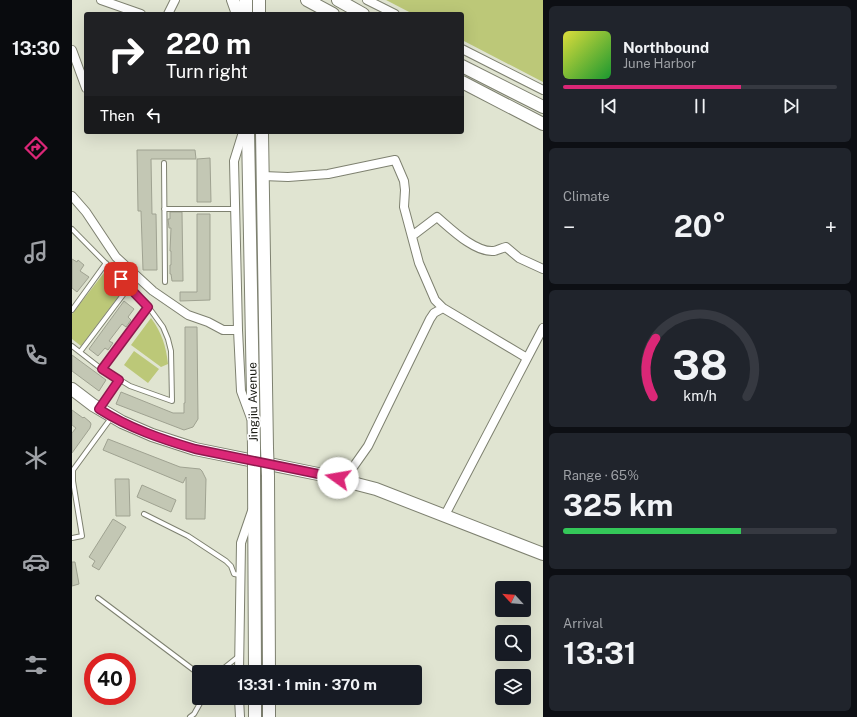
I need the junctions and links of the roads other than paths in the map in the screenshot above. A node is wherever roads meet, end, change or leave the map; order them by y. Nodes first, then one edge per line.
1 (101, 0) edge
2 (175, 0) edge
3 (233, 0) edge
4 (246, 0) edge
5 (259, 0) edge
6 (307, 0) edge
7 (338, 0) edge
8 (367, 0) edge
9 (350, 3) edge
10 (135, 12) edge
11 (169, 12) edge
12 (237, 12) edge
13 (246, 12) edge
14 (260, 12) edge
15 (329, 12) edge
16 (361, 12) edge
17 (390, 12) edge
18 (72, 50) edge
19 (464, 50) edge
20 (464, 67) edge
21 (84, 83) edge
22 (464, 83) edge
23 (543, 90) edge
24 (543, 107) edge
25 (543, 124) edge
26 (242, 134) edge
27 (248, 134) edge
28 (263, 134) edge
29 (164, 163) dead end
30 (263, 176) junction
31 (72, 196) edge
32 (164, 209) junction
33 (235, 209) junction
34 (72, 229) edge
35 (412, 236) junction
36 (106, 264) junction
37 (543, 269) edge
38 (165, 282) dead end
39 (129, 287) junction
40 (148, 307) junction
41 (443, 308) junction
42 (72, 310) edge
43 (543, 328) edge
44 (238, 330) junction
45 (72, 346) edge
46 (80, 352) junction
47 (527, 358) junction
48 (102, 369) junction
49 (119, 380) junction
50 (72, 389) edge
51 (99, 409) junction
52 (112, 416) junction
53 (253, 426) junction
54 (344, 480) junction
55 (254, 503) junction
56 (144, 514) dead end
57 (446, 515) junction
58 (72, 538) edge
59 (543, 554) edge
60 (240, 575) junction
61 (98, 598) dead end
62 (239, 656) junction
63 (228, 665) edge
64 (239, 665) edge
65 (255, 665) edge
66 (269, 665) edge
67 (192, 669) edge
68 (199, 705) edge
69 (240, 705) edge
70 (255, 705) edge
71 (269, 705) edge
72 (190, 717) edge
73 (240, 717) edge
74 (255, 717) edge
75 (269, 717) edge

1 - 10 street
2 - 11 street
3 - 12 street
4 - 13 street
5 - 14 street
6 - 15 street
7 - 9 street
8 - 17 street
9 - 16 street
18 - 21 street
19 - 23 street
20 - 24 street
22 - 25 street
26 - 33 street
27 - 53 street, Jingjiu Avenue
28 - 30 street, Jingjiu Avenue
29 - 32 lane
30 - 35 street
30 - 66 street, Jingjiu Avenue, bridge
31 - 44 street
32 - 33 lane
32 - 38 lane
33 - 44 street
34 - 36 lane
35 - 37 street
35 - 41 street
36 - 39 lane
36 - 42 lane
39 - 40 lane
39 - 46 lane
40 - 48 lane
40 - 49 lane
41 - 47 street
41 - 54 street
43 - 47 street
44 - 53 street
45 - 46 lane
46 - 48 lane
47 - 57 street
48 - 49 lane
49 - 51 lane
50 - 51 street
51 - 52 street
52 - 54 street
52 - 58 lane
53 - 55 street, Jingjiu Avenue, bridge
54 - 57 street
55 - 60 street
55 - 65 street, Jingjiu Avenue
56 - 60 lane
57 - 59 street
60 - 62 street
61 - 67 lane
62 - 63 lane
62 - 64 street
68 - 72 lane
69 - 73 street
70 - 74 street
71 - 75 street

